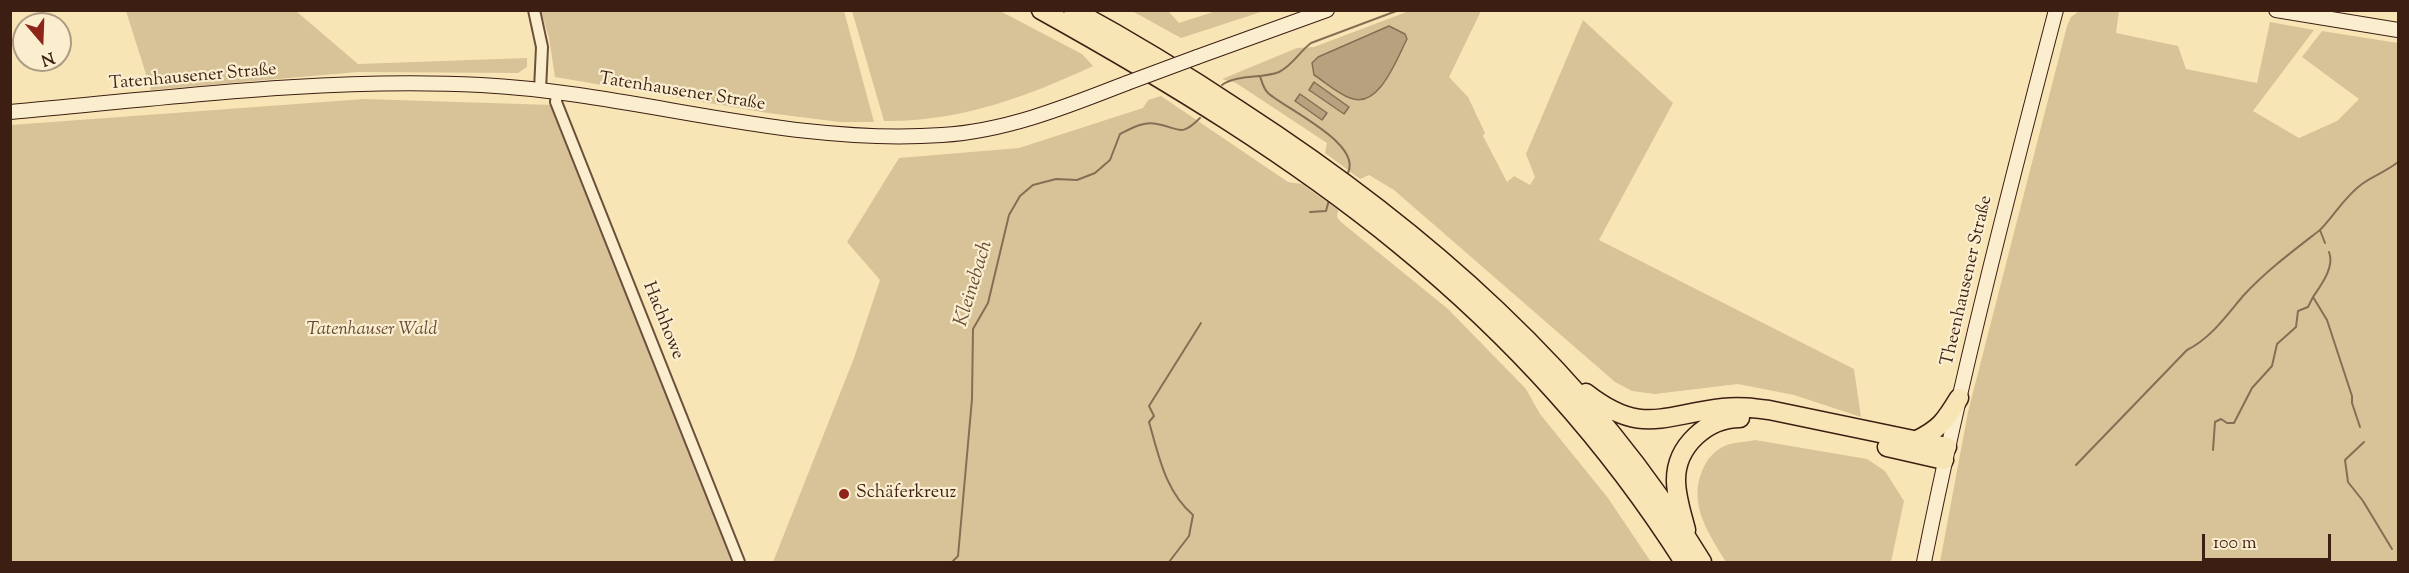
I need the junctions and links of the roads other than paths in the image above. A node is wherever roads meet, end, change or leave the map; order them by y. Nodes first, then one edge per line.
1 (534, 10) edge
2 (1041, 10) edge
3 (1073, 10) edge
4 (1327, 10) edge
5 (2056, 10) edge
6 (2277, 10) edge
7 (2328, 14) edge
8 (2398, 30) edge
9 (540, 90) junction
10 (556, 92) junction
11 (10, 112) edge
12 (1313, 168) junction
13 (1351, 196) junction
14 (1558, 371) junction
15 (1959, 398) junction
16 (1915, 441) junction
17 (1945, 454) junction
18 (1689, 540) junction
19 (739, 562) edge
20 (1684, 562) edge
21 (1702, 562) edge
22 (1924, 562) edge

1 - 9 street
2 - 12 highway
3 - 12 highway
4 - 10 street, Tatenhausener Straße, bridge
5 - 15 street, Theenhausener Straße
6 - 7 street
7 - 8 street
9 - 10 street, Tatenhausener Straße
9 - 11 street, Tatenhausener Straße
10 - 19 street, Hachhowe
12 - 13 highway
13 - 14 highway
13 - 20 highway
14 - 16 highway
14 - 18 highway
15 - 16 highway
15 - 17 street, Theenhausener Straße
16 - 17 highway
17 - 18 highway
17 - 22 street, Theenhausener Straße
18 - 21 highway

